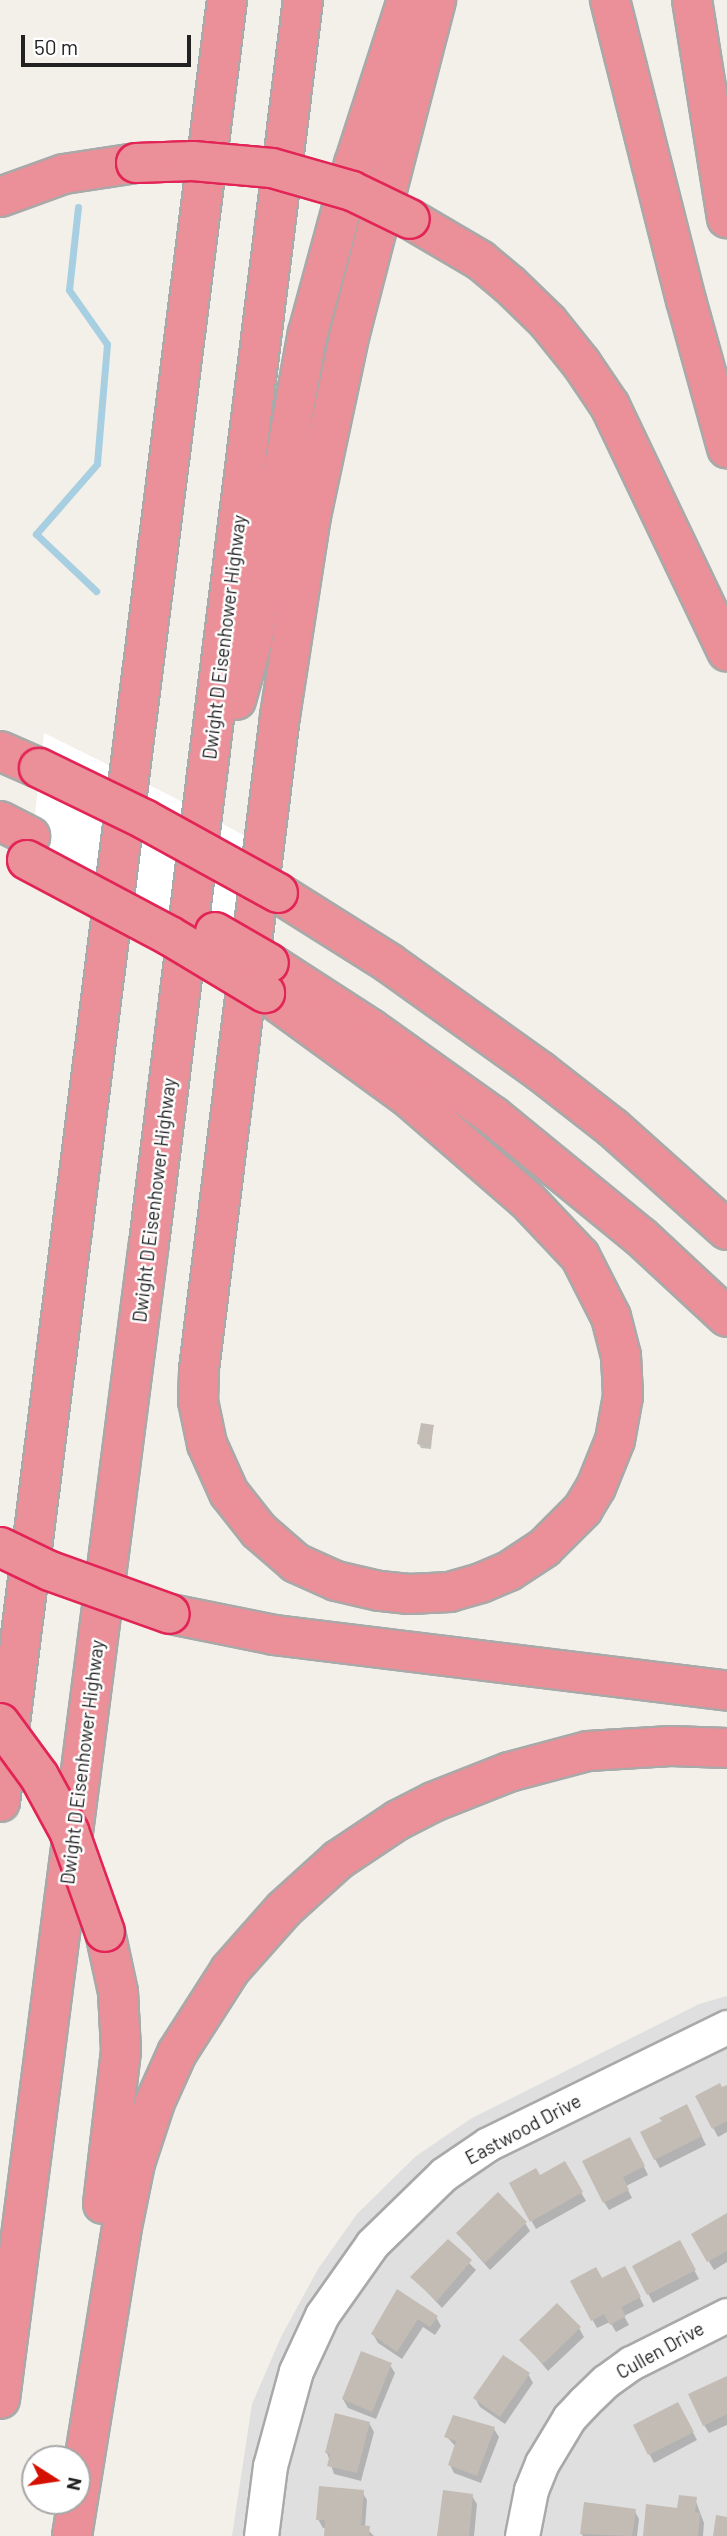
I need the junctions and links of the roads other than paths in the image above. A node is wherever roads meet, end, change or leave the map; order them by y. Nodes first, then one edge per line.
1 (216, 0) edge
2 (227, 0) edge
3 (303, 0) edge
4 (407, 0) edge
5 (436, 0) edge
6 (610, 0) edge
7 (692, 0) edge
8 (214, 102) junction
9 (0, 197) edge
10 (727, 218) edge
11 (727, 448) edge
12 (727, 651) edge
13 (0, 751) edge
14 (202, 818) junction
15 (14, 841) edge
16 (267, 978) junction
17 (727, 1230) edge
18 (727, 1317) edge
19 (0, 1547) edge
20 (727, 1691) edge
21 (0, 1723) edge
22 (727, 1748) edge
23 (0, 1802) edge
24 (727, 2027) edge
25 (727, 2315) edge
26 (0, 2399) edge
27 (68, 2445) edge
28 (58, 2515) edge
29 (55, 2536) edge
30 (72, 2536) edge
31 (261, 2536) edge
32 (522, 2536) edge

1 - 8 highway
2 - 8 highway
3 - 14 highway, Dwight D Eisenhower Highway
4 - 14 highway
5 - 16 highway
6 - 11 highway
7 - 10 highway
8 - 23 highway
9 - 12 highway, bridge
13 - 17 highway, bridge
14 - 26 highway, Dwight D Eisenhower Highway
15 - 16 highway, bridge
16 - 18 highway
19 - 20 highway, bridge
21 - 27 highway, bridge
22 - 30 highway
24 - 31 street, Eastwood Drive
25 - 32 street, Cullen Drive
28 - 29 highway

